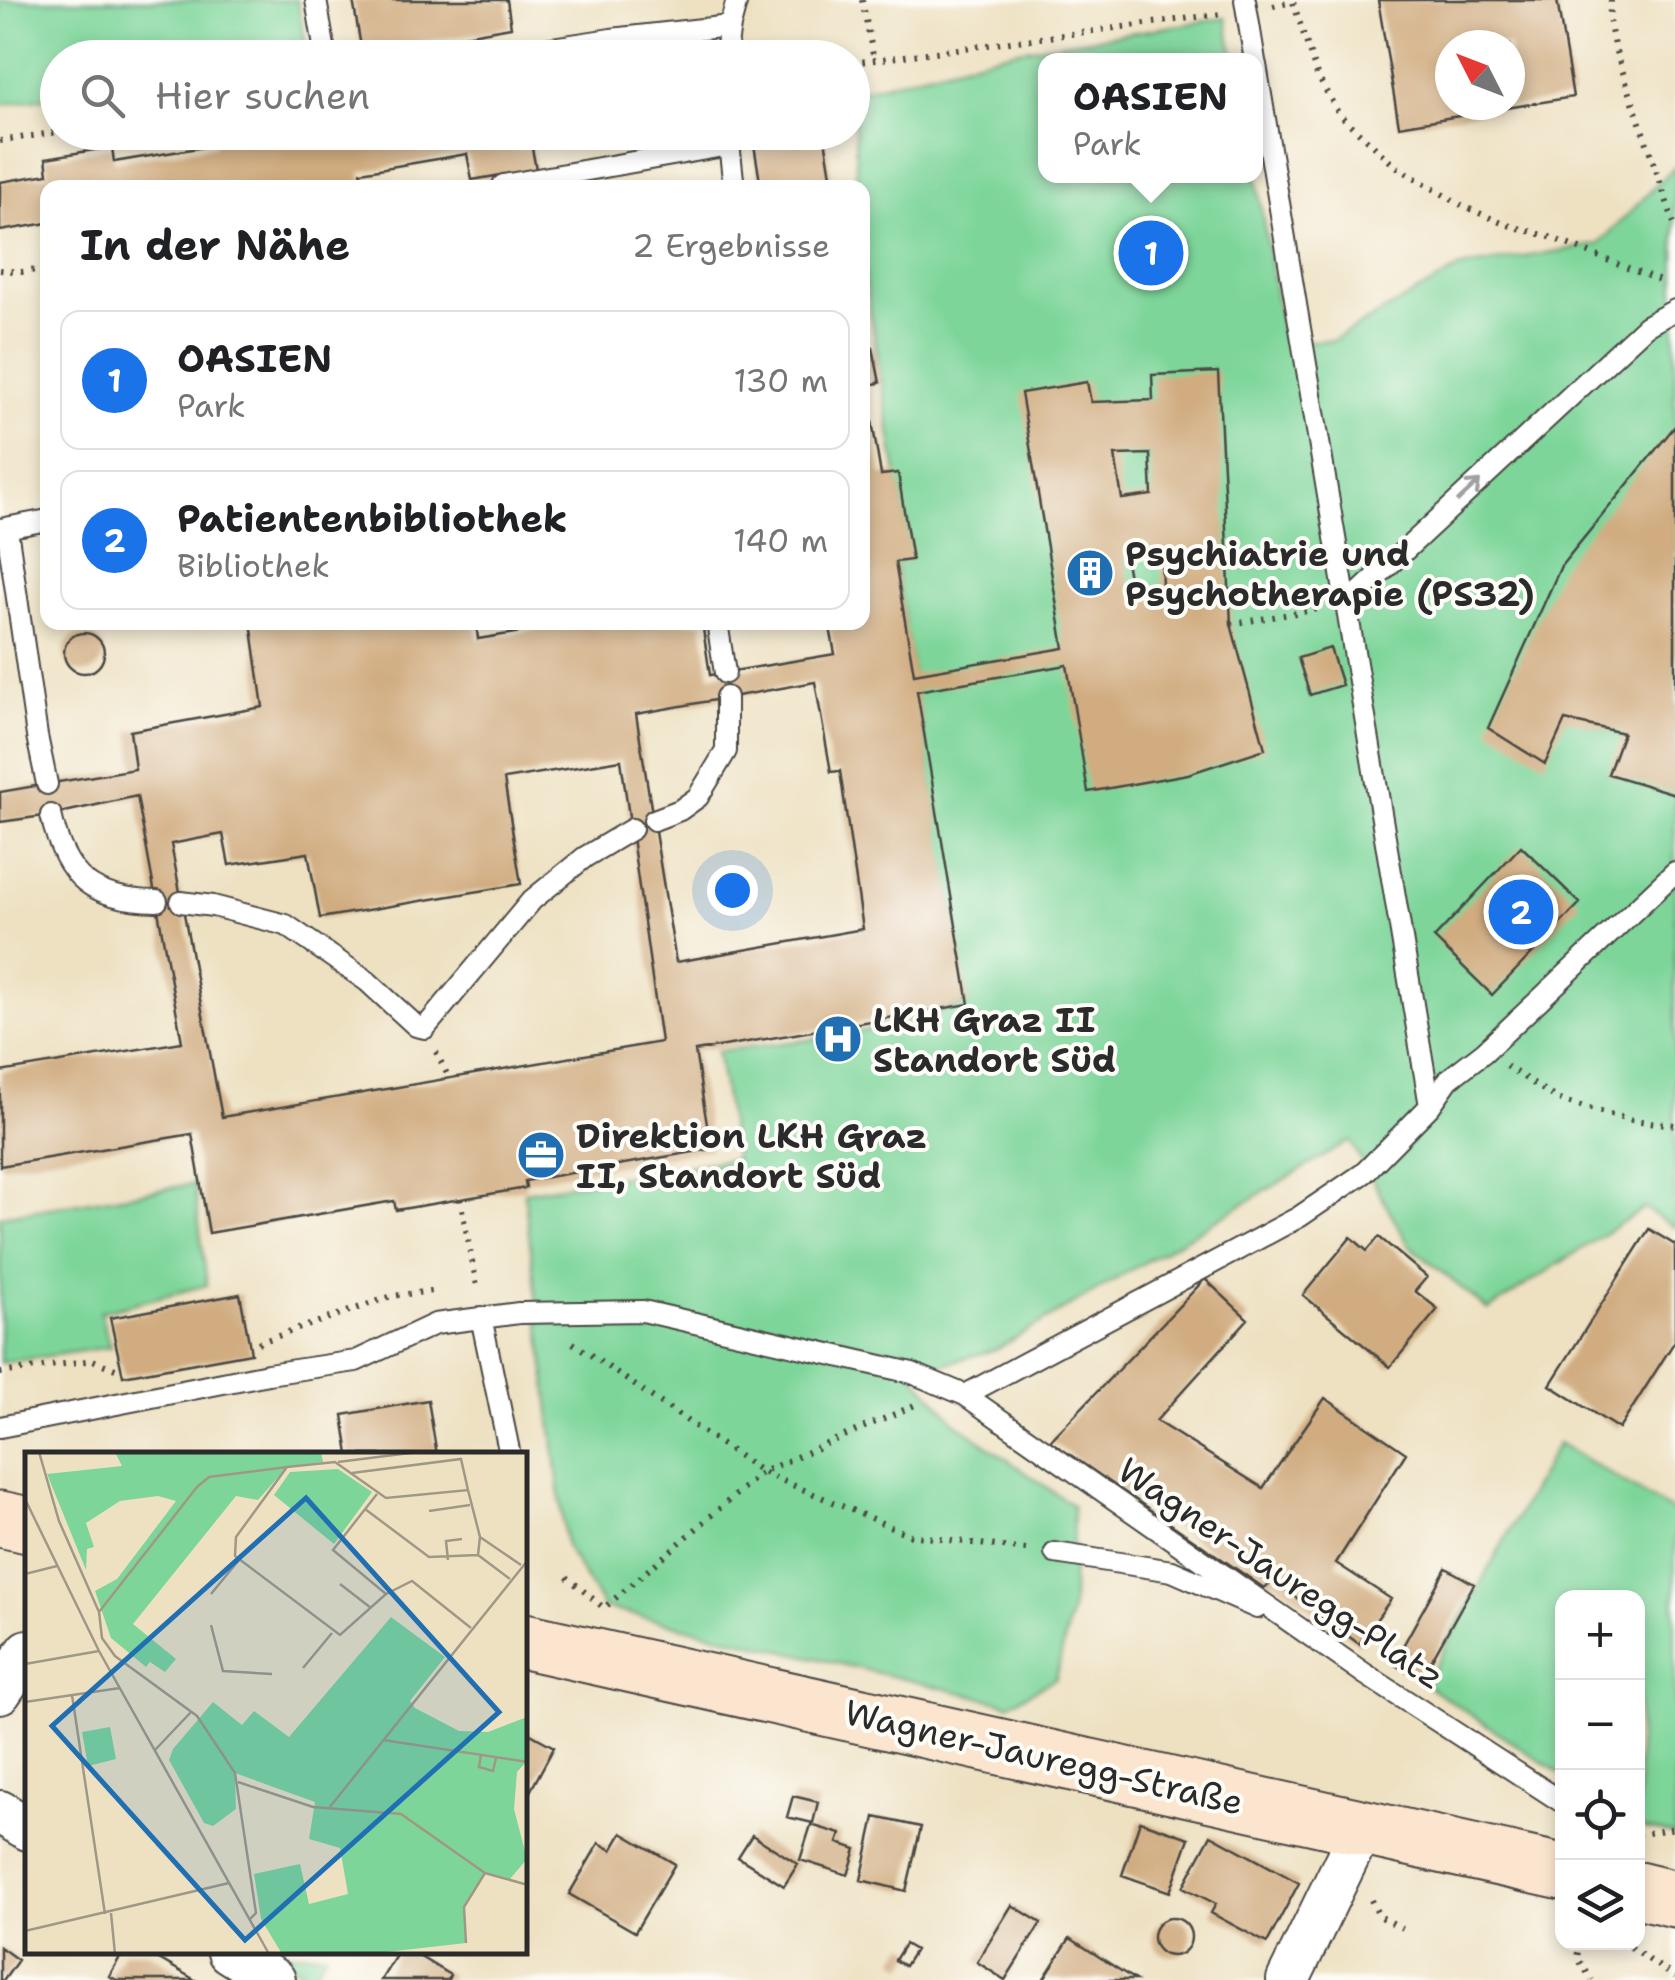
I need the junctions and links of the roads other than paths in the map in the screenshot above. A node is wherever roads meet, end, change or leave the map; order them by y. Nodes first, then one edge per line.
1 (316, 0) edge
2 (737, 0) edge
3 (1249, 4) edge
4 (730, 26) junction
5 (323, 40) edge
6 (604, 40) edge
7 (727, 40) edge
8 (1255, 53) edge
9 (1263, 105) edge
10 (674, 150) edge
11 (729, 150) edge
12 (527, 180) edge
13 (733, 180) edge
14 (1675, 310) edge
15 (40, 522) edge
16 (4, 529) edge
17 (1346, 605) junction
18 (718, 630) edge
19 (725, 673) dead end
20 (726, 696) dead end
21 (47, 784) dead end
22 (50, 815) dead end
23 (654, 820) dead end
24 (632, 829) dead end
25 (1675, 872) edge
26 (157, 901) dead end
27 (181, 902) dead end
28 (1430, 1106) junction
29 (481, 1317) junction
30 (966, 1395) junction
31 (0, 1428) edge
32 (509, 1452) edge
33 (0, 1519) edge
34 (25, 1523) edge
35 (1055, 1553) road end
36 (1300, 1627) junction
37 (528, 1642) edge
38 (25, 1655) edge
39 (0, 1692) edge
40 (1555, 1797) edge
41 (0, 1812) edge
42 (25, 1827) edge
43 (1362, 1828) junction
44 (1555, 1870) edge
45 (1645, 1892) edge
46 (1675, 1899) edge
47 (234, 1955) edge
48 (274, 1980) edge
49 (1288, 1980) edge

1 - 5 lane
2 - 4 lane
3 - 8 lane
4 - 6 lane
4 - 7 lane
9 - 17 lane
10 - 12 lane
11 - 13 lane
17 -> 14 lane
15 - 16 lane
16 - 21 lane
17 - 28 lane
18 - 19 lane
20 - 23 lane
22 - 26 lane
24 - 27 lane
25 - 28 lane
28 - 30 lane
29 - 30 lane, Wagner-Jauregg-Platz
29 - 31 lane, Wagner-Jauregg-Platz
29 - 32 lane
30 - 36 lane, Wagner-Jauregg-Platz
33 - 34 main road
35 - 36 lane
36 - 40 lane, Wagner-Jauregg-Platz
37 - 43 main road, Wagner-Jauregg-Straße
38 - 39 street
41 - 42 street
43 - 44 main road, Wagner-Jauregg-Straße
43 - 49 street
45 - 46 main road
47 - 48 street

